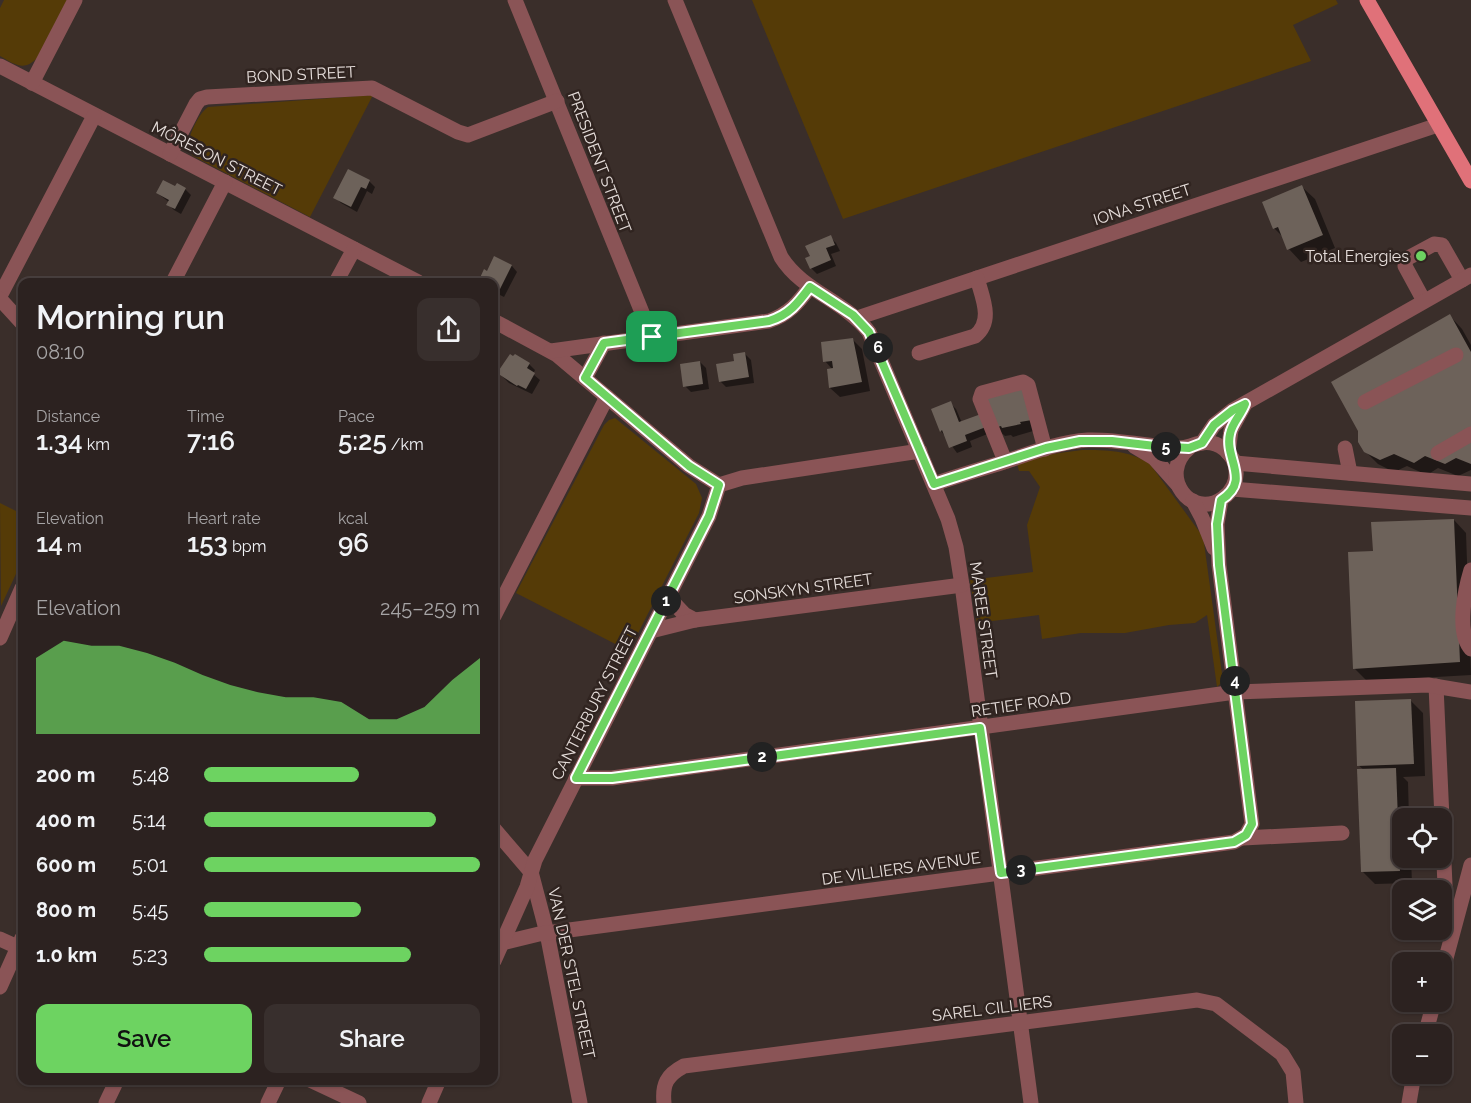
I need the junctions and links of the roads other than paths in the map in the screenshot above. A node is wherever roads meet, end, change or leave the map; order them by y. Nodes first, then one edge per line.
1 (75, 0) edge
2 (515, 0) edge
3 (675, 0) edge
4 (1367, 0) edge
5 (0, 66) edge
6 (32, 82) junction
7 (557, 101) junction
8 (94, 116) junction
9 (1438, 125) junction
10 (171, 154) junction
11 (1471, 181) edge
12 (225, 182) junction
13 (354, 249) junction
14 (1466, 277) edge
15 (175, 278) edge
16 (338, 278) edge
17 (410, 278) edge
18 (977, 278) junction
19 (810, 287) junction
20 (0, 297) edge
21 (1424, 301) junction
22 (18, 318) edge
23 (857, 318) junction
24 (498, 323) edge
25 (652, 337) junction
26 (604, 343) junction
27 (551, 351) junction
28 (919, 353) dead end
29 (1456, 355) dead end
30 (585, 378) junction
31 (607, 397) junction
32 (1365, 402) dead end
33 (1245, 404) junction
34 (1471, 434) edge
35 (1128, 443) junction
36 (1195, 446) junction
37 (1046, 448) junction
38 (1345, 448) dead end
39 (920, 451) junction
40 (1438, 453) dead end
41 (1232, 458) junction
42 (1005, 461) junction
43 (1350, 473) junction
44 (934, 484) junction
45 (1471, 484) edge
46 (719, 485) junction
47 (1178, 485) junction
48 (1227, 494) junction
49 (1193, 501) junction
50 (1471, 508) edge
51 (1219, 565) junction
52 (1471, 570) edge
53 (962, 585) junction
54 (18, 595) edge
55 (664, 604) junction
56 (498, 608) edge
57 (4, 620) edge
58 (695, 620) junction
59 (18, 626) edge
60 (651, 631) junction
61 (0, 638) edge
62 (1471, 649) edge
63 (1436, 686) junction
64 (1471, 691) edge
65 (1235, 692) junction
66 (980, 728) junction
67 (576, 778) junction
68 (1342, 833) dead end
69 (498, 834) edge
70 (1243, 837) junction
71 (1471, 865) edge
72 (531, 872) junction
73 (1001, 873) junction
74 (1466, 903) edge
75 (1454, 926) junction
76 (547, 933) junction
77 (0, 939) edge
78 (18, 943) edge
79 (502, 943) junction
80 (18, 950) edge
81 (498, 952) edge
82 (1447, 952) edge
83 (0, 987) edge
84 (1020, 1022) junction
85 (1412, 1084) edge
86 (115, 1085) edge
87 (277, 1085) edge
88 (321, 1085) edge
89 (437, 1085) edge
90 (106, 1103) edge
91 (268, 1103) edge
92 (360, 1103) edge
93 (429, 1103) edge
94 (580, 1103) edge
95 (664, 1103) edge
96 (1031, 1103) edge
97 (1296, 1103) edge
98 (1409, 1103) edge

1 - 6 street
2 - 7 street, PRESIDENT STREET
3 - 19 street, MAREE STREET
4 - 9 main road
5 - 6 street, MÔRESON STREET
6 - 8 street, MÔRESON STREET
7 - 10 street, BOND STREET
7 - 25 street, PRESIDENT STREET
8 - 10 street, MÔRESON STREET
8 - 20 street
9 - 11 main road
9 - 18 street, IONA STREET
10 - 12 street, MÔRESON STREET
12 - 13 street, MÔRESON STREET
12 - 15 street
13 - 16 street
13 - 17 street, MÔRESON STREET
14 - 21 street
14 - 21 street
18 - 23 street, IONA STREET
18 - 28 street
19 - 23 street, MAREE STREET
19 - 25 street
20 - 22 street
21 - 33 street
23 - 39 street, MAREE STREET
24 - 27 street
25 - 26 street
26 - 27 street
26 - 30 street
27 - 30 street
29 - 32 street
30 - 31 street
31 - 46 street
31 - 56 street
33 - 36 street
33 - 41 street
34 - 40 street
35 - 36 street
35 - 37 street
35 - 47 street
36 - 41 street
36 - 47 street
37 - 42 street
37 - 42 street
38 - 43 street
39 - 44 street, MAREE STREET
39 - 46 street
41 - 43 street
41 - 48 street
42 - 44 street
43 - 45 street
44 - 53 street, MAREE STREET
46 - 55 street, CANTERBURY STREET
47 - 49 street
48 - 49 street
48 - 50 street
48 - 51 street
49 - 51 street
51 - 65 street
52 - 62 street
53 - 58 street, SONSKYN STREET
53 - 66 street, MAREE STREET
54 - 57 street
55 - 58 street
55 - 60 street, CANTERBURY STREET
57 - 59 street
57 - 61 street
58 - 60 street, SONSKYN STREET
60 - 67 street, CANTERBURY STREET
63 - 64 street, RETIEF ROAD
63 - 65 street, RETIEF ROAD
63 - 75 street
65 - 66 street, RETIEF ROAD
65 - 70 street
66 - 67 street, RETIEF ROAD
66 - 73 street, MAREE STREET
67 - 72 street, CANTERBURY STREET
68 - 70 street, DE VILLIERS AVENUE
69 - 72 street, VAN DER STEL STREET
70 - 73 street, DE VILLIERS AVENUE
71 - 74 street
72 - 76 street, VAN DER STEL STREET
72 - 79 street, CANTERBURY STREET
73 - 76 street, DE VILLIERS AVENUE
73 - 84 street, MAREE STREET
74 - 75 street
75 - 82 street
76 - 79 street, DE VILLIERS AVENUE
76 - 94 street, VAN DER STEL STREET
77 - 78 street
79 - 81 street, CANTERBURY STREET
80 - 83 street
84 - 95 street, SAREL CILLIERS
84 - 96 street, MAREE STREET
84 - 97 street, SAREL CILLIERS
85 - 98 street
86 - 90 street
87 - 91 street
88 - 92 street
89 - 93 street

